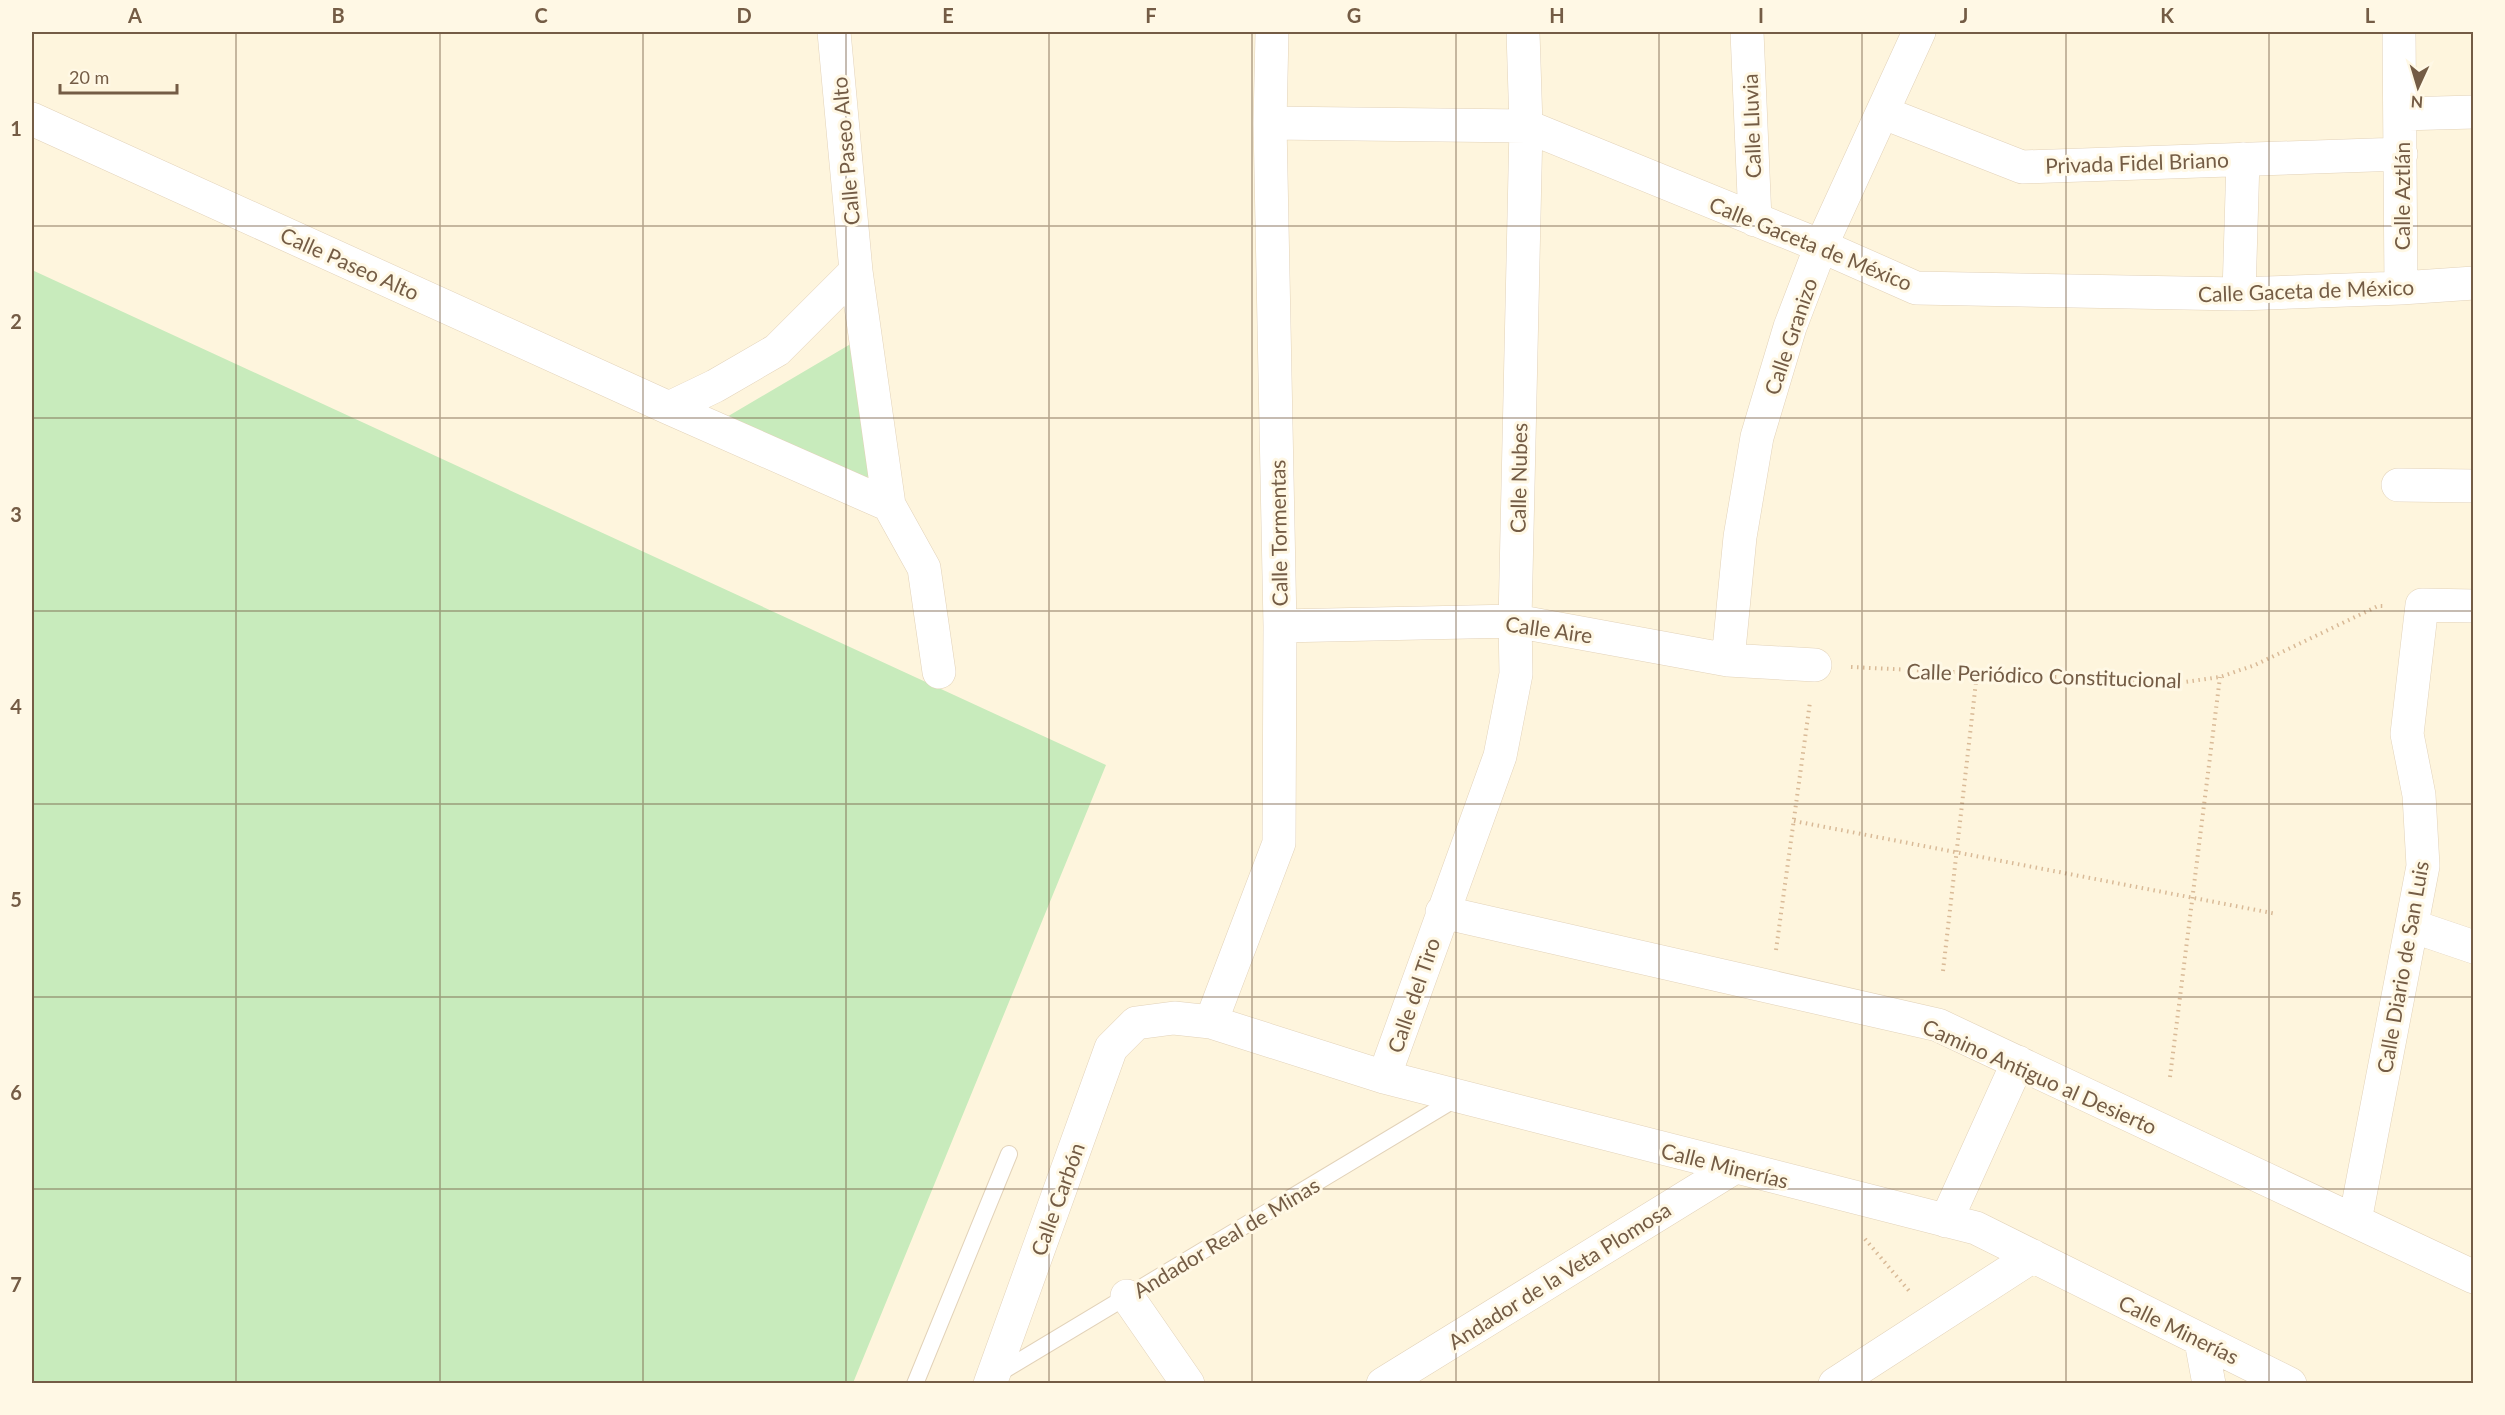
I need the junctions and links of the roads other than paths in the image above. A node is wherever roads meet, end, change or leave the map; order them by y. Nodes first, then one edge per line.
1 (834, 32) edge
2 (1272, 32) edge
3 (1523, 32) edge
4 (1747, 32) edge
5 (1919, 32) edge
6 (2399, 32) edge
7 (2474, 112) edge
8 (1884, 113) junction
9 (2400, 114) junction
10 (32, 118) edge
11 (1270, 123) junction
12 (1526, 126) junction
13 (2401, 154) junction
14 (2243, 159) junction
15 (1755, 220) junction
16 (1821, 246) junction
17 (856, 272) junction
18 (2474, 283) edge
19 (2401, 288) junction
20 (2239, 294) junction
21 (669, 408) junction
22 (2398, 485) dead end
23 (2474, 486) edge
24 (889, 505) junction
25 (2474, 606) edge
26 (1515, 621) junction
27 (1280, 626) junction
28 (1728, 660) junction
29 (1815, 665) road end
30 (939, 672) dead end
31 (1442, 912) junction
32 (2412, 926) junction
33 (2474, 947) edge
34 (1211, 1022) junction
35 (1136, 1023) joint
36 (2018, 1062) junction
37 (1384, 1077) junction
38 (1460, 1096) junction
39 (1009, 1154) dead end
40 (1735, 1167) junction
41 (1946, 1221) junction
42 (2355, 1221) junction
43 (2033, 1256) junction
44 (2474, 1277) edge
45 (1127, 1296) junction
46 (2201, 1341) junction
47 (1874, 1373) edge
48 (991, 1380) edge
49 (915, 1383) edge
50 (1188, 1383) edge
51 (1383, 1383) edge
52 (1835, 1383) edge
53 (2209, 1383) edge
54 (2290, 1383) edge

1 - 17 street, Calle Paseo Alto
2 - 11 street, Calle Tormentas
3 - 12 street, Calle Nubes
4 - 15 street, Calle Lluvia
5 - 8 street, Calle Granizo
6 - 9 street, Calle Aztlán
7 - 9 street
8 - 14 street, Privada Fidel Briano
8 - 16 street, Calle Granizo
9 - 13 street, Calle Aztlán
10 - 21 street, Calle Paseo Alto
11 - 12 street, Calle Gaceta de México
11 - 27 street, Calle Tormentas
12 - 15 street, Calle Gaceta de México
12 - 26 street, Calle Nubes
13 - 14 street, Privada Fidel Briano
13 - 19 street, Calle Aztlán
14 - 20 street
15 - 16 street, Calle Gaceta de México
16 - 20 street, Calle Gaceta de México
16 - 28 street, Calle Granizo
17 - 21 street
17 - 24 street, Calle Paseo Alto
18 - 19 street, Calle Gaceta de México
19 - 20 street, Calle Gaceta de México
21 - 24 street, Calle Paseo Alto
22 - 23 street
24 - 30 street, Calle Paseo Alto
25 - 32 street, Calle Diario de San Luis
26 - 27 street, Calle Aire
26 - 28 street, Calle Aire
26 - 31 street, Calle Nubes
27 - 34 street, Calle Tormentas
28 - 29 street, Calle Aire
31 - 36 street, Camino Antiguo al Desierto
31 - 37 street, Calle del Tiro
32 - 33 street
32 - 42 street, Calle Diario de San Luis
34 - 35 street, Calle Minerías
34 - 37 street, Calle Minerías
35 - 48 street, Calle Carbón
36 - 41 street
36 - 42 street, Camino Antiguo al Desierto
37 - 38 street, Calle Minerías
38 - 40 street, Calle Minerías
38 - 45 lane, Andador Real de Minas
39 - 49 lane
40 - 41 street, Calle Minerías
40 - 51 street, Andador de la Veta Plomosa
41 - 43 street, Calle Minerías
42 - 44 street, Camino Antiguo al Desierto
43 - 46 street, Calle Minerías
43 - 47 street
45 - 48 lane, Andador Real de Minas
45 - 50 street
46 - 53 street
46 - 54 street, Calle Minerías
47 - 52 street

